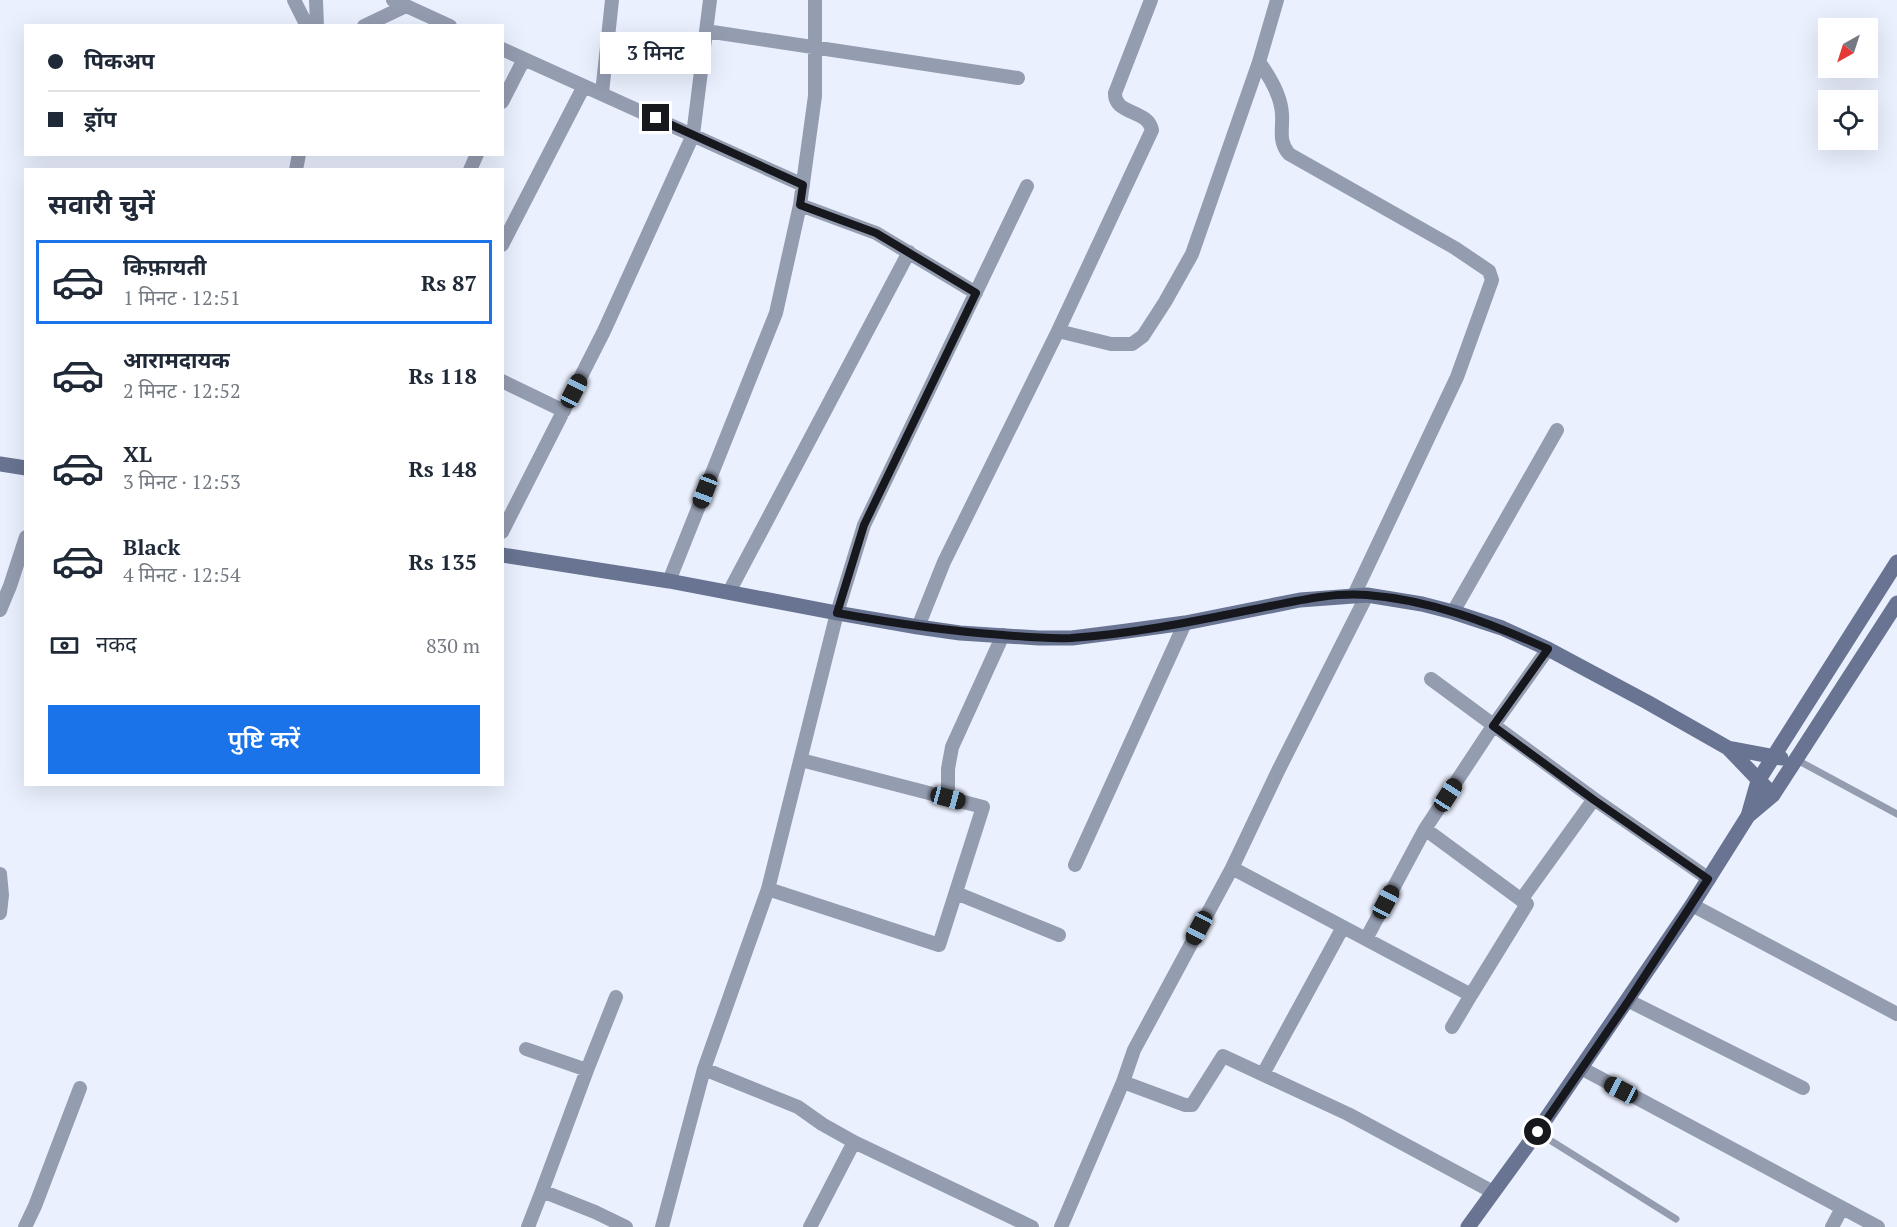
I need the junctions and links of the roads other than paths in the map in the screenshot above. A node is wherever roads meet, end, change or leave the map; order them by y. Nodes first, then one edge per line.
1 (294, 0) edge
2 (316, 0) edge
3 (612, 0) edge
4 (710, 0) edge
5 (815, 0) edge
6 (1151, 0) edge
7 (1277, 0) edge
8 (400, 3) edge
9 (306, 24) edge
10 (317, 24) edge
11 (367, 24) edge
12 (446, 24) edge
13 (706, 31) junction
14 (815, 48) junction
15 (504, 50) edge
16 (524, 59) junction
17 (1258, 62) junction
18 (1018, 78) dead end
19 (584, 86) junction
20 (602, 93) junction
21 (504, 98) edge
22 (693, 135) junction
23 (803, 185) junction
24 (1027, 186) dead end
25 (800, 205) junction
26 (504, 241) edge
27 (909, 252) junction
28 (976, 293) junction
29 (1058, 331) junction
30 (504, 382) edge
31 (564, 411) junction
32 (1557, 430) dead end
33 (0, 464) edge
34 (24, 468) edge
35 (504, 528) edge
36 (24, 543) edge
37 (504, 555) edge
38 (1897, 562) edge
39 (669, 581) junction
40 (729, 592) junction
41 (1360, 595) junction
42 (1897, 603) edge
43 (0, 610) edge
44 (1453, 612) junction
45 (837, 613) junction
46 (1185, 623) junction
47 (918, 627) junction
48 (1003, 635) junction
49 (1548, 649) junction
50 (1431, 679) dead end
51 (1493, 726) junction
52 (1728, 748) junction
53 (1774, 756) junction
54 (801, 760) junction
55 (1797, 760) junction
56 (1758, 781) junction
57 (1773, 795) junction
58 (948, 798) junction
59 (1594, 800) junction
60 (1897, 814) edge
61 (1749, 816) junction
62 (1425, 829) junction
63 (1075, 865) dead end
64 (1232, 868) junction
65 (0, 874) edge
66 (1708, 879) junction
67 (768, 889) junction
68 (956, 893) junction
69 (1521, 900) junction
70 (1692, 904) junction
71 (0, 913) edge
72 (1343, 927) junction
73 (1059, 935) dead end
74 (1366, 939) junction
75 (1471, 994) junction
76 (616, 997) dead end
77 (1629, 1000) junction
78 (1897, 1014) edge
79 (1452, 1027) dead end
80 (526, 1049) dead end
81 (1581, 1068) junction
82 (586, 1070) junction
83 (704, 1070) junction
84 (1263, 1074) junction
85 (1123, 1082) junction
86 (80, 1088) dead end
87 (1803, 1088) dead end
88 (1538, 1132) junction
89 (854, 1142) junction
90 (542, 1191) junction
91 (1493, 1192) junction
92 (1842, 1208) junction
93 (1676, 1219) dead end
94 (1023, 1225) edge
95 (25, 1227) edge
96 (528, 1227) edge
97 (626, 1227) edge
98 (662, 1227) edge
99 (810, 1227) edge
100 (1061, 1227) edge
101 (1468, 1227) edge
102 (1832, 1227) edge
103 (1878, 1227) edge

1 - 9 street
2 - 10 street
3 - 20 street
4 - 13 street
5 - 14 street
6 - 29 street
7 - 17 street
8 - 11 street
8 - 12 street
13 - 14 street
13 - 22 street
14 - 18 street
14 - 23 street
15 - 16 street
16 - 19 street
16 - 21 street
17 - 29 street
17 - 41 street
19 - 20 street
19 - 26 street
20 - 22 street
22 - 23 street
22 - 31 street
23 - 25 street
24 - 28 street
25 - 27 street
25 - 39 street
27 - 28 street
27 - 40 street
28 - 45 street
29 - 47 street
30 - 31 street
31 - 35 street
32 - 44 street
33 - 34 street
36 - 43 street
37 - 39 street
38 - 53 street
39 - 40 street
40 - 45 street
41 - 44 street
41 - 46 street
41 - 64 street
42 - 55 street
44 - 49 street
45 - 47 street
45 - 54 street
46 - 48 street
46 - 63 street
47 - 48 street
48 - 58 street
49 - 51 street
49 - 52 street
50 - 51 street
51 - 59 street
51 - 62 street
52 - 53 street
52 - 56 street
53 - 55 street
53 - 56 street
54 - 58 street
54 - 67 street
55 - 57 street
55 - 60 lane
56 - 57 street
56 - 61 street
57 - 61 street
58 - 68 street
59 - 66 street
59 - 69 street
61 - 66 street
62 - 69 street
62 - 74 street
64 - 72 street
64 - 85 street
65 - 71 street
66 - 70 street
67 - 68 street
67 - 83 street
68 - 73 street
69 - 75 street
70 - 77 street
70 - 78 street
72 - 74 street
72 - 84 street
74 - 75 street
75 - 79 street
76 - 82 street
77 - 81 street
77 - 87 street
80 - 82 street
81 - 88 street
81 - 92 street
82 - 90 street
83 - 89 street
83 - 98 street
84 - 85 street
84 - 91 street
85 - 100 street
86 - 95 street
88 - 91 street
88 - 93 lane
89 - 94 street
89 - 99 street
90 - 96 street
90 - 97 street
91 - 101 street
92 - 102 street
92 - 103 street

